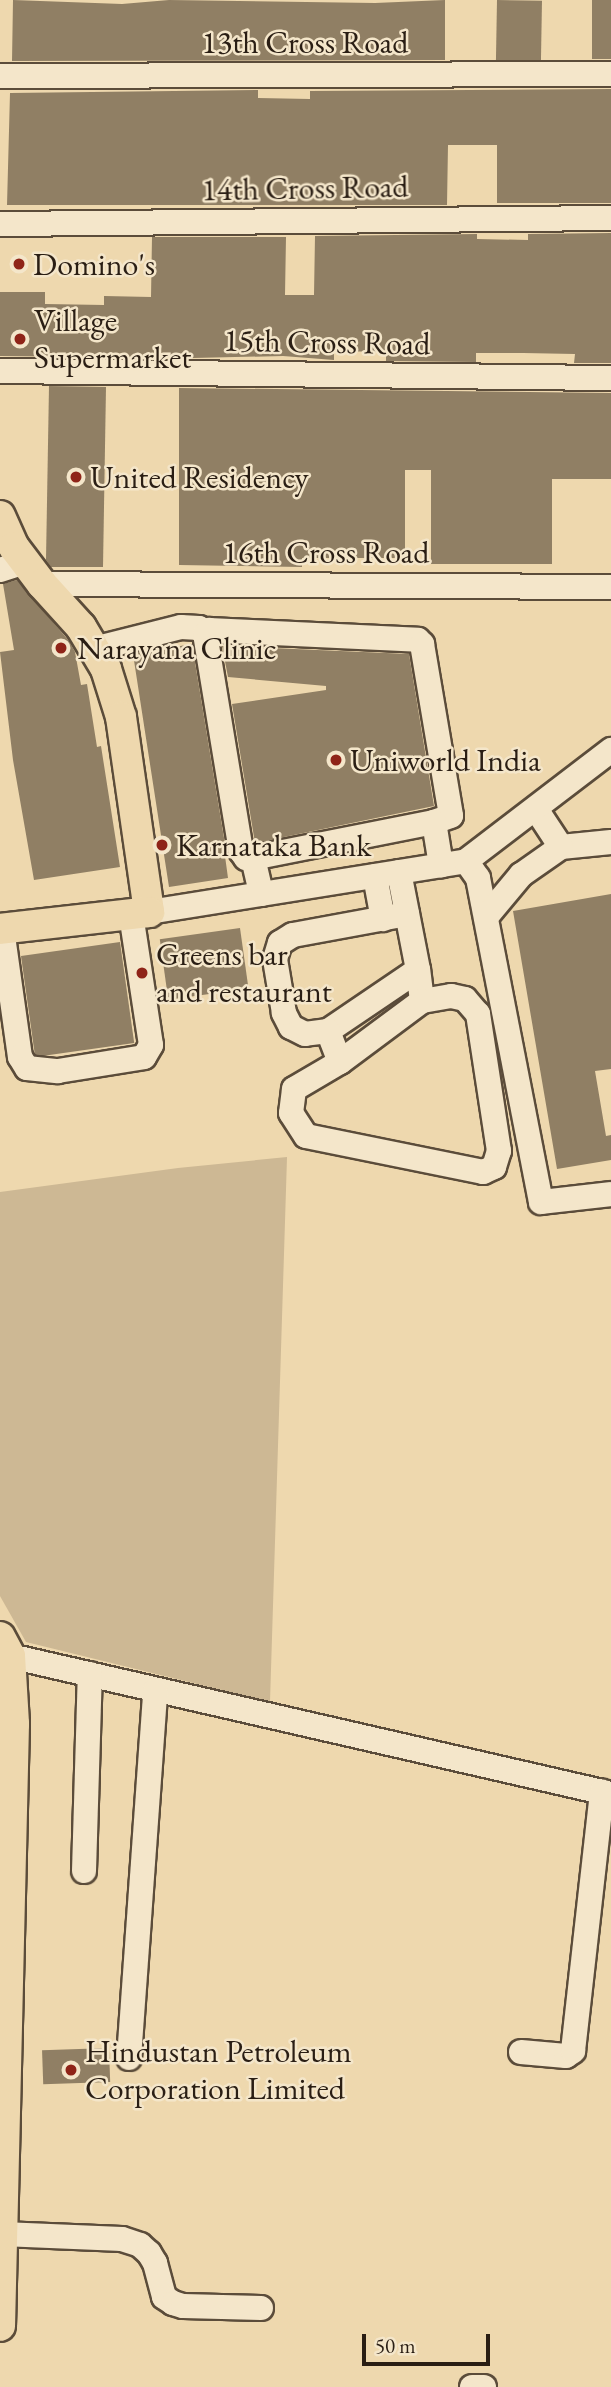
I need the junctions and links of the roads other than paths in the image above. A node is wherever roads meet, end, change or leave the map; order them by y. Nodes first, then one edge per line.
1 (611, 74) edge
2 (0, 76) edge
3 (611, 218) edge
4 (0, 224) edge
5 (0, 371) edge
6 (611, 379) edge
7 (0, 516) edge
8 (22, 572) edge
9 (611, 587) edge
10 (205, 634) junction
11 (94, 649) junction
12 (611, 750) edge
13 (537, 809) junction
14 (434, 822) junction
15 (611, 842) edge
16 (561, 847) junction
17 (253, 858) junction
18 (466, 861) junction
19 (441, 865) junction
20 (387, 874) junction
21 (261, 894) junction
22 (140, 913) junction
23 (407, 914) junction
24 (486, 917) junction
25 (383, 919) junction
26 (1, 929) edge
27 (418, 970) junction
28 (422, 1001) junction
29 (328, 1031) junction
30 (340, 1062) junction
31 (611, 1194) edge
32 (5, 1666) edge
33 (90, 1674) junction
34 (155, 1691) junction
35 (606, 1793) edge
36 (84, 1871) dead end
37 (4, 1947) edge
38 (521, 2052) dead end
39 (129, 2057) dead end
40 (1, 2236) edge
41 (261, 2308) dead end
42 (0, 2326) edge
43 (472, 2387) edge
44 (485, 2387) edge

1 - 2 street, 13th Cross Road
3 - 4 street, 14th Cross Road
5 - 6 street, 15th Cross Road
7 - 8 main road
8 - 9 street, 16th Cross Road
8 - 11 main road
10 - 11 street
10 - 14 street
10 - 17 street
11 - 22 main road
12 - 13 street
13 - 16 street
13 - 18 street
14 - 17 street
14 - 19 street
15 - 16 street
16 - 24 street
17 - 21 street
18 - 19 street
18 - 24 street
19 - 20 street
20 - 21 street
20 - 23 street
20 - 25 street
21 - 22 street
22 - 26 main road
22 - 26 street
23 - 25 street
23 - 27 street
24 - 31 street
25 - 29 street
27 - 28 street
27 - 29 street
28 - 30 street
28 - 30 street
29 - 30 street
32 - 33 street
32 - 37 main road
33 - 34 street
33 - 36 street
34 - 35 street
34 - 39 street
35 - 38 street
37 - 40 main road
40 - 41 street
40 - 42 main road
43 - 44 street

